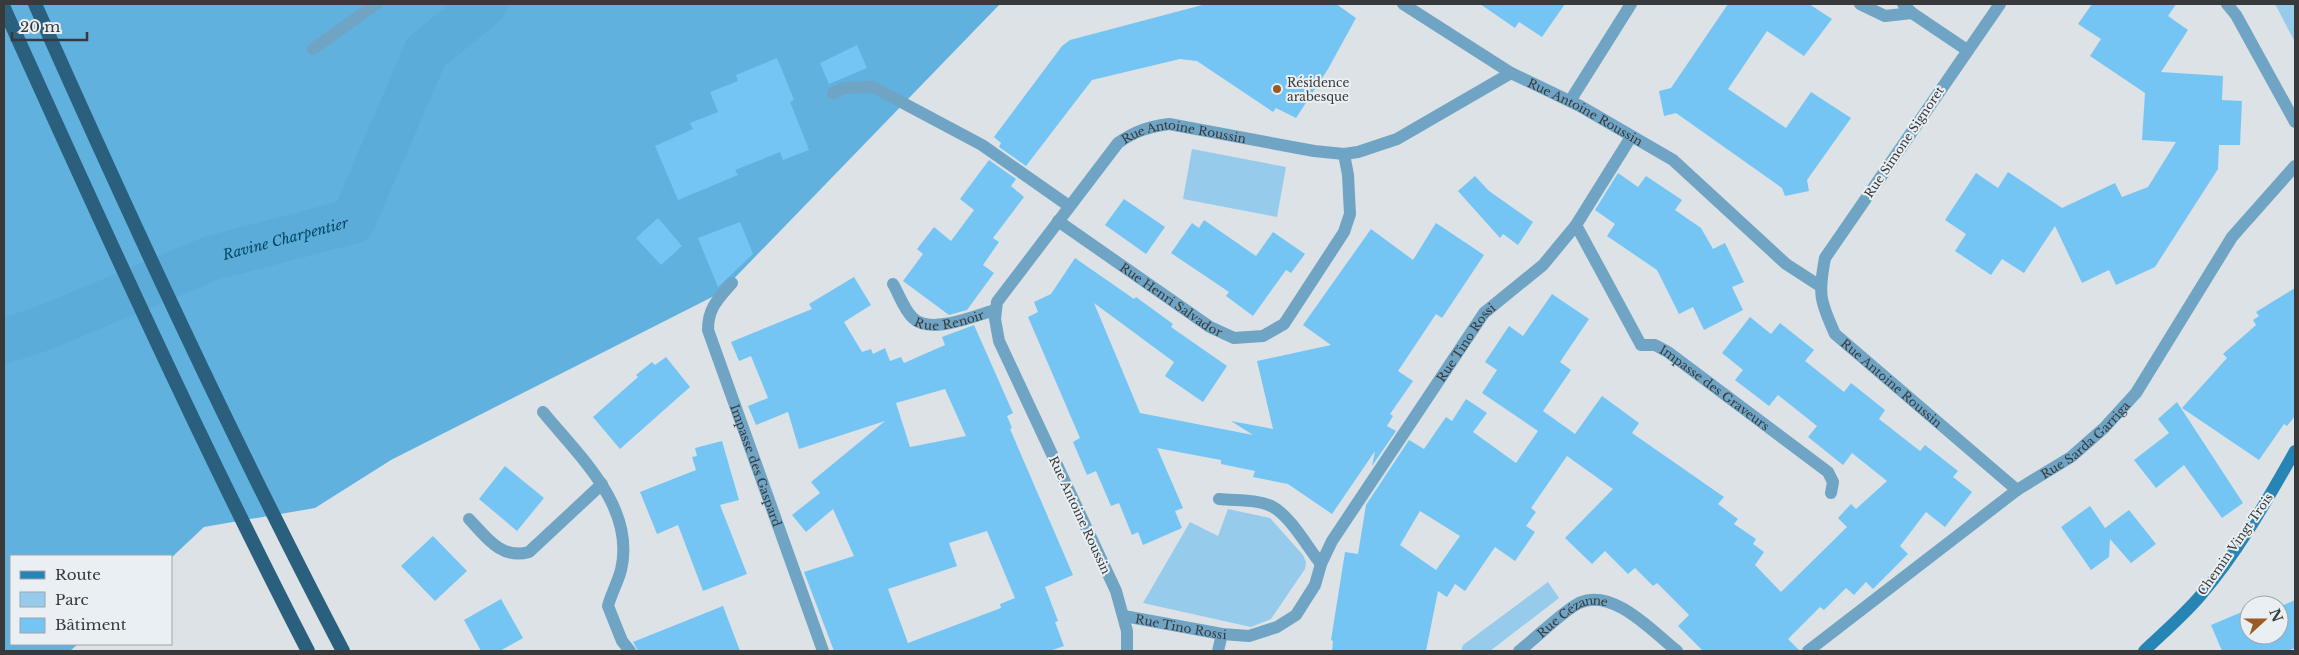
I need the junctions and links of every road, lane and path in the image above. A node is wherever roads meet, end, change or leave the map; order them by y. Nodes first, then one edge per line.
1 (35, 4) edge
2 (376, 4) edge
3 (1403, 4) edge
4 (1631, 4) edge
5 (1860, 4) edge
6 (1903, 4) edge
7 (2000, 4) edge
8 (2227, 4) edge
9 (4, 8) edge
10 (1912, 13) junction
11 (313, 49) dead end
12 (1967, 50) junction
13 (1511, 73) junction
14 (834, 93) dead end
15 (1570, 102) junction
16 (2295, 122) edge
17 (1631, 137) junction
18 (1344, 154) junction
19 (2295, 166) edge
20 (1069, 206) junction
21 (1058, 221) junction
22 (1576, 225) junction
23 (732, 283) dead end
24 (893, 284) dead end
25 (1820, 286) junction
26 (995, 310) junction
27 (543, 412) dead end
28 (2295, 451) edge
29 (602, 484) junction
30 (2017, 490) junction
31 (1831, 493) dead end
32 (1219, 499) dead end
33 (469, 519) dead end
34 (1321, 564) junction
35 (1124, 616) junction
36 (1222, 634) junction
37 (308, 651) edge
38 (343, 651) edge
39 (630, 651) edge
40 (823, 651) edge
41 (1127, 651) edge
42 (1218, 651) edge
43 (1519, 651) edge
44 (1677, 651) edge
45 (1808, 651) edge
46 (2144, 651) edge

1 - 38 highway
2 - 11 street
3 - 13 street
4 - 15 street
5 - 10 street
6 - 10 street
7 - 12 street, Rue Simone Signoret
8 - 16 street
9 - 37 highway
10 - 12 street
12 - 25 street, Rue Simone Signoret
13 - 15 street, Rue Antoine Roussin
13 - 18 street, Rue Antoine Roussin
14 - 20 street
15 - 17 street, Rue Antoine Roussin
17 - 22 street, Rue Tino Rossi
17 - 25 street, Rue Antoine Roussin
18 - 20 street, Rue Antoine Roussin
18 - 21 street, Rue Henri Salvador
19 - 30 street, Rue Sarda Garriga
20 - 21 street, Rue Antoine Roussin
21 - 26 street, Rue Antoine Roussin
22 - 31 street, Impasse des Graveurs
22 - 34 street, Rue Tino Rossi
23 - 40 street, Impasse des Gaspard
24 - 26 street, Rue Renoir
25 - 30 street, Rue Antoine Roussin
26 - 35 street, Rue Antoine Roussin
27 - 29 street
28 - 46 main road, Chemin Vingt Trois
29 - 33 street
29 - 39 street
30 - 45 street, Rue Sarda Garriga
32 - 34 street
34 - 36 street, Rue Tino Rossi
35 - 36 street, Rue Tino Rossi
35 - 41 street, Rue Antoine Roussin
36 - 42 street
43 - 44 street, Rue Cézanne

